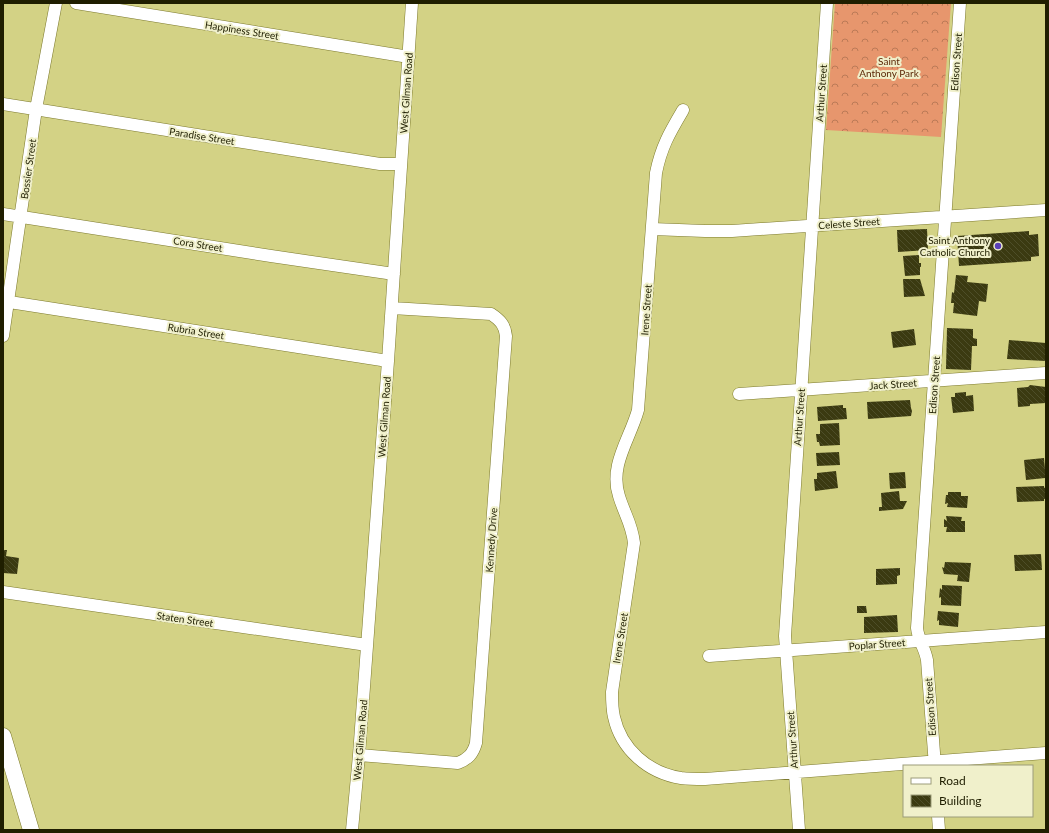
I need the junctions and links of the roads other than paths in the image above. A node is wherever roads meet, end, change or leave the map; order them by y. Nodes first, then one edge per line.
1 (56, 3) edge
2 (76, 3) edge
3 (412, 3) edge
4 (827, 3) edge
5 (960, 3) edge
6 (409, 57) junction
7 (3, 104) edge
8 (36, 109) junction
9 (683, 110) dead end
10 (401, 164) junction
11 (1046, 210) edge
12 (3, 214) edge
13 (21, 216) junction
14 (945, 216) junction
15 (812, 226) junction
16 (652, 229) junction
17 (394, 274) junction
18 (6, 302) edge
19 (392, 308) junction
20 (3, 336) edge
21 (388, 361) junction
22 (1046, 372) edge
23 (934, 381) junction
24 (801, 390) junction
25 (739, 394) dead end
26 (3, 592) edge
27 (1046, 632) edge
28 (920, 641) junction
29 (367, 645) junction
30 (786, 651) junction
31 (709, 656) dead end
32 (3, 736) edge
33 (1046, 753) edge
34 (359, 755) junction
35 (934, 764) edge
36 (916, 765) edge
37 (903, 766) edge
38 (794, 772) junction
39 (938, 817) edge
40 (31, 830) edge
41 (352, 830) edge
42 (799, 830) edge
43 (939, 830) edge

1 - 8 street, Bossier Street
2 - 6 street, Happiness Street
3 - 6 street, West Gilman Road
4 - 15 street, Arthur Street
5 - 14 street, Edison Street
6 - 10 street, West Gilman Road
7 - 8 street, Paradise Street
8 - 10 street, Paradise Street
8 - 13 street, Bossier Street
9 - 16 street, Irene Street
10 - 17 street, West Gilman Road
11 - 14 street, Celeste Street
12 - 13 street, Cora Street
13 - 17 street, Cora Street
13 - 18 street, Bossier Street
14 - 15 street, Celeste Street
14 - 23 street, Edison Street
15 - 16 street, Celeste Street
15 - 24 street, Arthur Street
16 - 38 street, Irene Street
17 - 19 street, West Gilman Road
18 - 20 street, Bossier Street
18 - 21 street, Rubria Street
19 - 21 street, West Gilman Road
19 - 34 street, Kennedy Drive
21 - 29 street, West Gilman Road
22 - 23 street, Jack Street
23 - 24 street, Jack Street
23 - 28 street, Edison Street
24 - 25 street, Jack Street
24 - 30 street, Arthur Street
26 - 29 street, Staten Street
27 - 28 street, Poplar Street
28 - 30 street, Poplar Street
28 - 35 street, Edison Street
29 - 34 street, West Gilman Road
30 - 31 street, Poplar Street
30 - 38 street, Arthur Street
32 - 40 main road
33 - 35 street, Irene Street
34 - 41 street, West Gilman Road
35 - 36 street, Irene Street
37 - 38 street, Irene Street
38 - 42 street, Arthur Street
39 - 43 street

